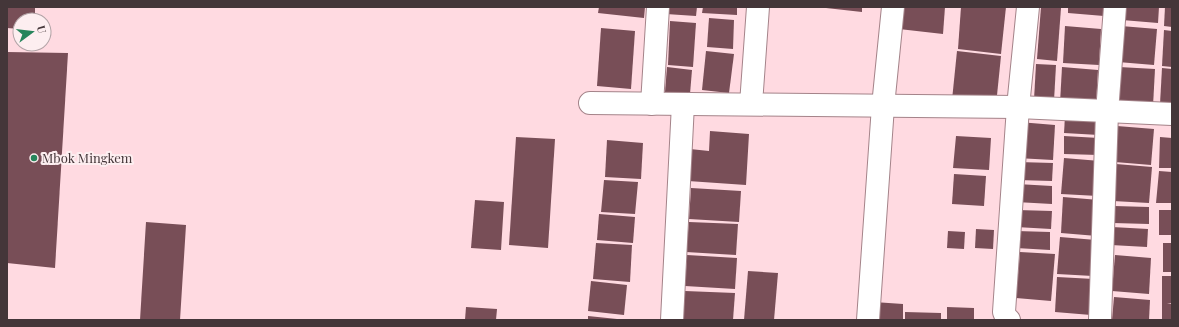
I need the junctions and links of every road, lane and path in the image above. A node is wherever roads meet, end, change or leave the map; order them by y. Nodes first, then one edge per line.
1 (658, 7) edge
2 (758, 7) edge
3 (893, 7) edge
4 (1028, 7) edge
5 (1115, 7) edge
6 (590, 103) dead end
7 (652, 104) junction
8 (683, 104) junction
9 (751, 104) junction
10 (883, 106) junction
11 (1018, 108) junction
12 (1108, 112) junction
13 (1172, 114) edge
14 (672, 320) edge
15 (868, 320) edge
16 (1009, 320) edge
17 (1100, 320) edge

1 - 7 street
2 - 9 street
3 - 10 street
4 - 11 street
5 - 12 street
6 - 7 street
7 - 8 street
8 - 9 street
8 - 14 street
9 - 10 street
10 - 11 street
10 - 15 street
11 - 12 street
11 - 16 street
12 - 13 street
12 - 17 street

